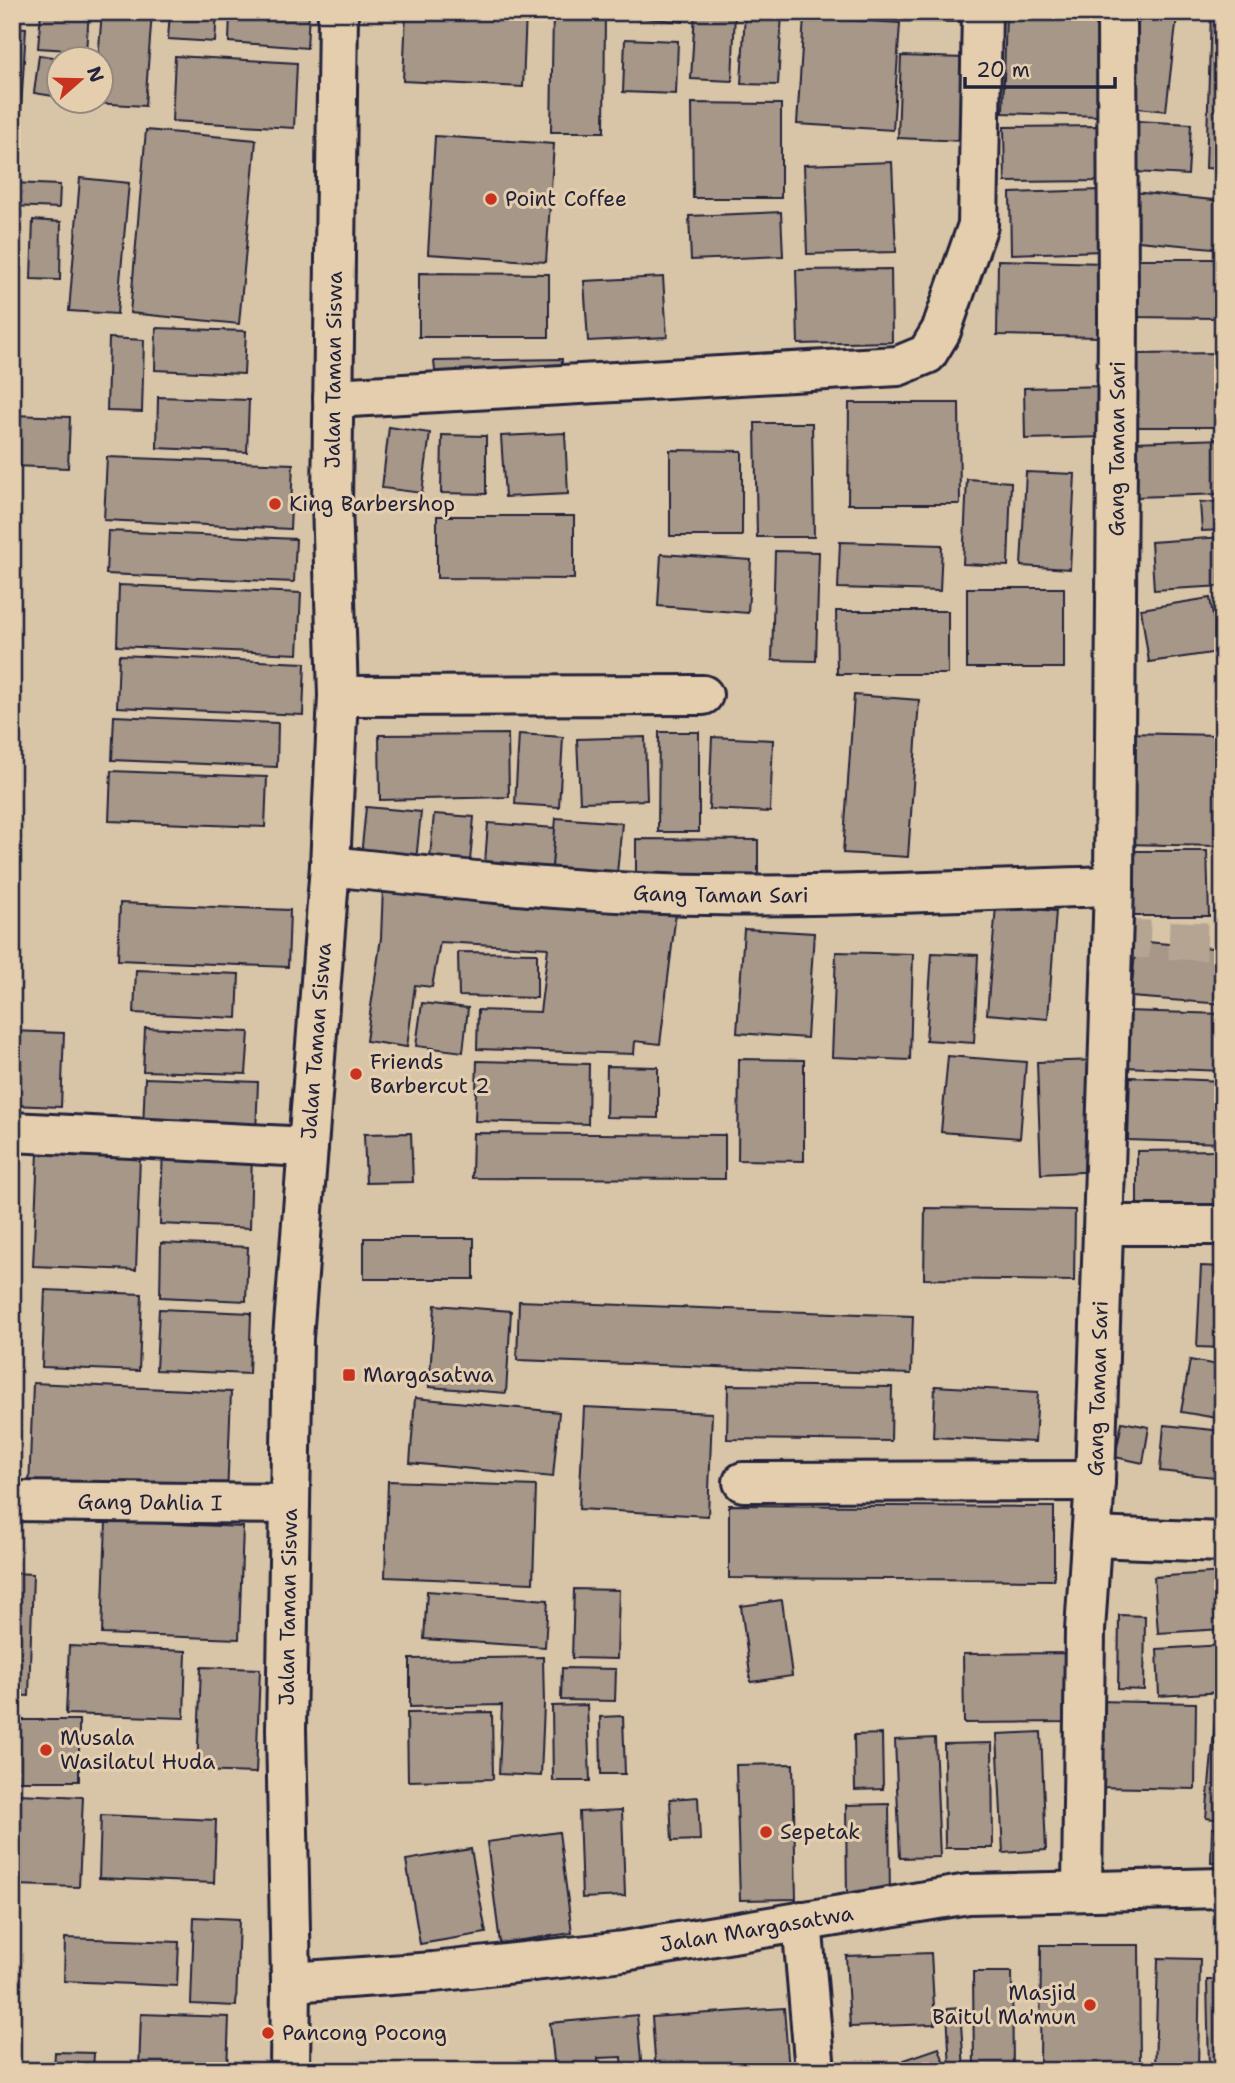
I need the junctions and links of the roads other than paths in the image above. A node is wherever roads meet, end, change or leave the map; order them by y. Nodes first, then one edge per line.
1 (338, 12) edge
2 (982, 12) edge
3 (1117, 12) edge
4 (333, 398) junction
5 (703, 695) dead end
6 (338, 696) junction
7 (330, 866) junction
8 (1114, 886) junction
9 (12, 1132) edge
10 (308, 1147) junction
11 (1104, 1225) junction
12 (1223, 1225) edge
13 (1094, 1481) junction
14 (743, 1482) dead end
15 (12, 1501) edge
16 (290, 1504) junction
17 (1092, 1537) junction
18 (1223, 1542) edge
19 (1223, 1888) edge
20 (1082, 1890) junction
21 (802, 1921) junction
22 (291, 1982) junction
23 (290, 2071) edge
24 (815, 2071) edge

1 - 4 street, Jalan Taman Siswa
2 - 4 street
3 - 8 street, Gang Taman Sari
4 - 6 street, Jalan Taman Siswa
5 - 6 street
6 - 7 street, Jalan Taman Siswa
7 - 8 street, Gang Taman Sari
7 - 10 street, Jalan Taman Siswa
8 - 11 street, Gang Taman Sari
9 - 10 street
10 - 16 street, Jalan Taman Siswa
11 - 12 street
11 - 13 street, Gang Taman Sari
13 - 14 street
13 - 17 street, Gang Taman Sari
15 - 16 street, Gang Dahlia I
16 - 22 street, Jalan Taman Siswa
17 - 18 street
17 - 20 street, Gang Taman Sari
19 - 20 street, Jalan Margasatwa
20 - 21 street, Jalan Margasatwa
21 - 22 street, Jalan Margasatwa
21 - 24 street
22 - 23 street, Jalan Taman Siswa

